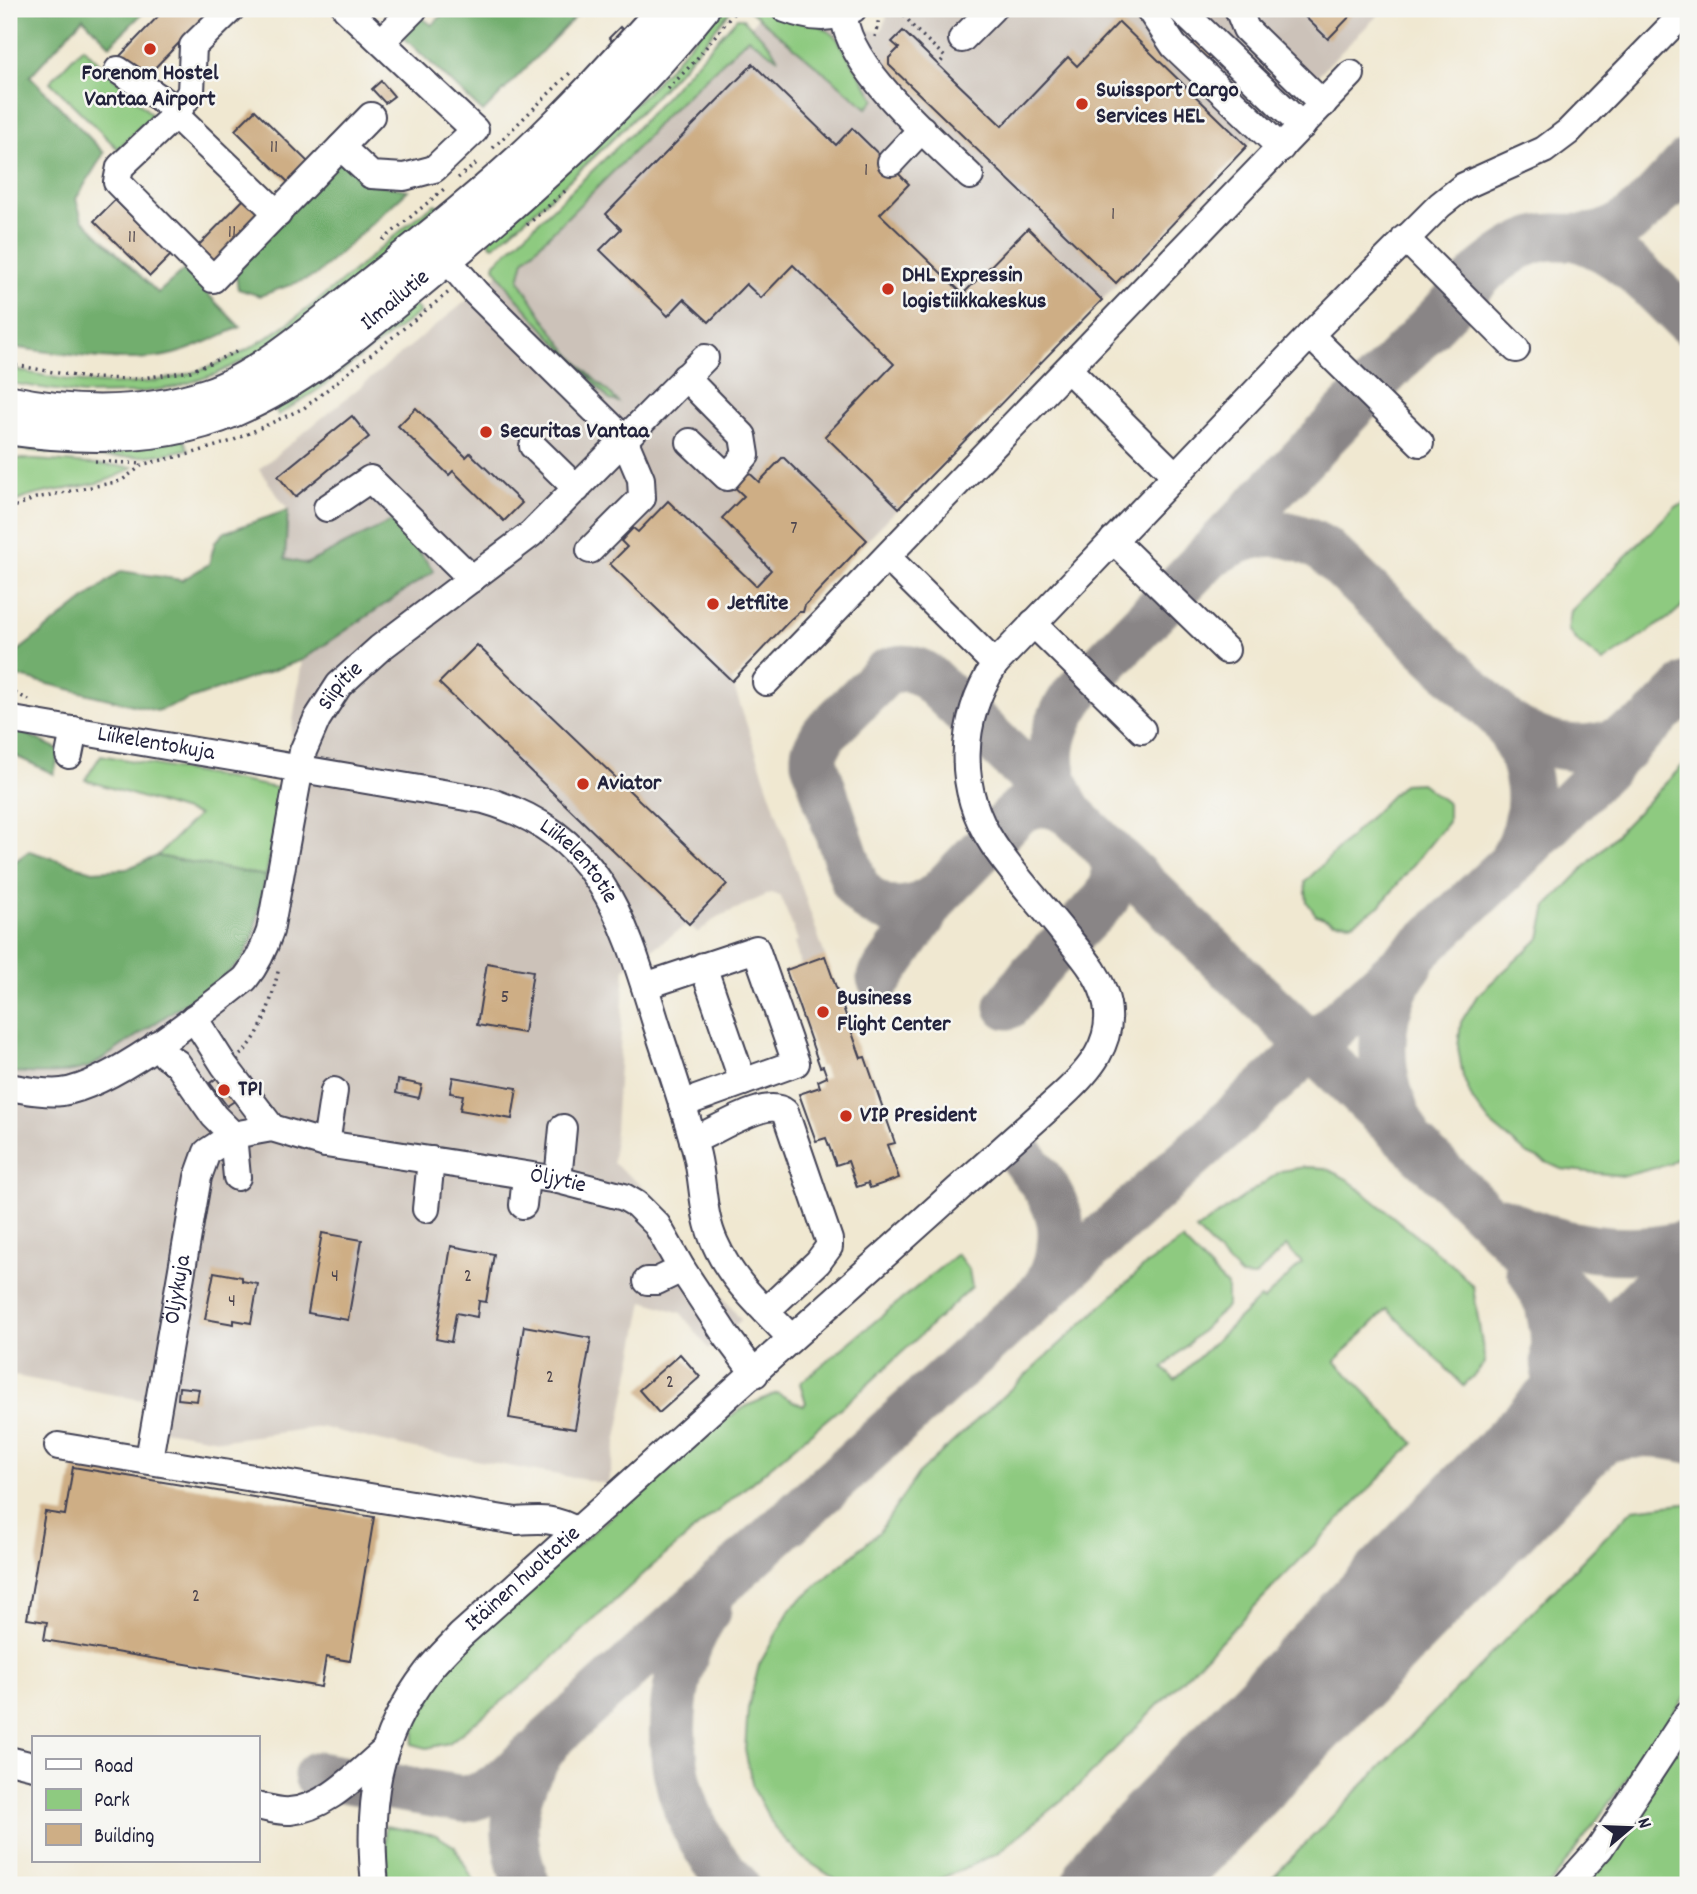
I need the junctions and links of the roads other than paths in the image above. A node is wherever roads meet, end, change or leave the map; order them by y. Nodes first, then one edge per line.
1 (232, 9) edge
2 (346, 9) edge
3 (414, 9) edge
4 (665, 9) edge
5 (702, 9) edge
6 (785, 9) edge
7 (992, 9) edge
8 (1149, 9) edge
9 (1180, 9) edge
10 (1238, 9) edge
11 (1688, 9) edge
12 (851, 10) edge
13 (962, 39) dead end
14 (382, 41) junction
15 (118, 70) dead end
16 (1351, 74) dead end
17 (1322, 104) junction
18 (177, 113) junction
19 (371, 116) dead end
20 (1302, 125) junction
21 (922, 129) junction
22 (341, 147) junction
23 (1281, 148) junction
24 (891, 162) dead end
25 (970, 177) dead end
26 (278, 214) junction
27 (1405, 238) junction
28 (437, 248) junction
29 (1310, 335) junction
30 (1516, 349) dead end
31 (705, 358) dead end
32 (1068, 369) junction
33 (685, 377) junction
34 (9, 401) edge
35 (9, 428) edge
36 (624, 439) junction
37 (690, 442) dead end
38 (1420, 443) dead end
39 (533, 446) dead end
40 (1175, 475) junction
41 (577, 489) junction
42 (327, 508) dead end
43 (1113, 540) junction
44 (590, 550) dead end
45 (887, 557) junction
46 (472, 579) junction
47 (1033, 623) junction
48 (1226, 650) dead end
49 (995, 664) junction
50 (766, 682) dead end
51 (13, 720) dead end
52 (1142, 730) dead end
53 (299, 767) junction
54 (703, 967) junction
55 (645, 986) junction
56 (194, 1017) junction
57 (157, 1044) junction
58 (743, 1082) junction
59 (9, 1087) edge
60 (334, 1091) dead end
61 (682, 1104) junction
62 (272, 1128) junction
63 (563, 1128) dead end
64 (233, 1135) junction
65 (693, 1140) junction
66 (326, 1144) junction
67 (430, 1160) junction
68 (526, 1176) junction
69 (237, 1177) dead end
70 (558, 1180) junction
71 (523, 1205) dead end
72 (426, 1209) dead end
73 (682, 1269) junction
74 (647, 1281) dead end
75 (766, 1311) junction
76 (791, 1338) junction
77 (755, 1374) junction
78 (58, 1446) dead end
79 (149, 1459) junction
80 (577, 1531) junction
81 (1688, 1714) edge
82 (382, 1753) junction
83 (9, 1760) edge
84 (32, 1766) edge
85 (259, 1806) edge
86 (374, 1885) edge
87 (1567, 1885) edge

1 - 18 street
2 - 14 street
3 - 14 street
4 - 28 main road, Ilmailutie
5 - 28 main road, Ilmailutie
6 - 12 street
7 - 13 street
8 - 23 street
9 - 20 street
10 - 17 street
11 - 27 street, Itäinen huoltotie
12 - 21 street
14 - 22 street
15 - 18 street
16 - 17 street
17 - 20 street
18 - 26 street
18 - 26 street
19 - 22 street
20 - 23 street
21 - 24 street
21 - 25 street
22 - 26 street
23 - 32 street
27 - 29 street, Itäinen huoltotie
27 - 30 street
28 - 34 main road, Ilmailutie
28 - 35 main road, Ilmailutie
28 - 36 street
29 - 38 street
29 - 40 street, Itäinen huoltotie
31 - 33 street, Siipitie
32 - 40 street
32 - 45 street
33 - 36 street, Siipitie
33 - 37 street
36 - 41 street, Siipitie
36 - 44 street
39 - 41 street
40 - 43 street, Itäinen huoltotie
41 - 46 street, Siipitie
42 - 46 street
43 - 47 street, Itäinen huoltotie
43 - 48 street
45 - 49 street
45 - 50 street
46 - 53 street, Siipitie
47 - 49 street, Itäinen huoltotie
47 - 52 street
49 - 76 street, Itäinen huoltotie
51 - 53 street, Liikelentokuja
53 - 55 street, Liikelentotie
53 - 56 street, Siipitie
54 - 55 street
54 - 58 street
54 - 58 street
55 - 61 street, Liikelentotie
56 - 57 street
56 - 62 street
57 - 59 street
57 - 64 street
58 - 61 street
60 - 66 street
61 - 65 street, Liikelentotie
62 - 64 street, Öljytie
62 - 66 street, Öljytie
63 - 70 street
64 - 69 street
64 - 79 street, Öljykuja
65 - 75 street, Liikelentotie
65 - 75 street
66 - 67 street, Öljytie
67 - 68 street, Öljytie
67 - 72 street
68 - 70 street, Öljytie
68 - 71 street
70 - 73 street, Öljytie
73 - 74 street
73 - 77 street, Öljytie
75 - 76 street, Liikelentotie
76 - 77 street, Itäinen huoltotie
77 - 80 street, Itäinen huoltotie
78 - 79 street
79 - 80 street
80 - 82 street, Itäinen huoltotie
81 - 87 street
82 - 85 street
82 - 86 street, Itäinen huoltotie
83 - 84 street

